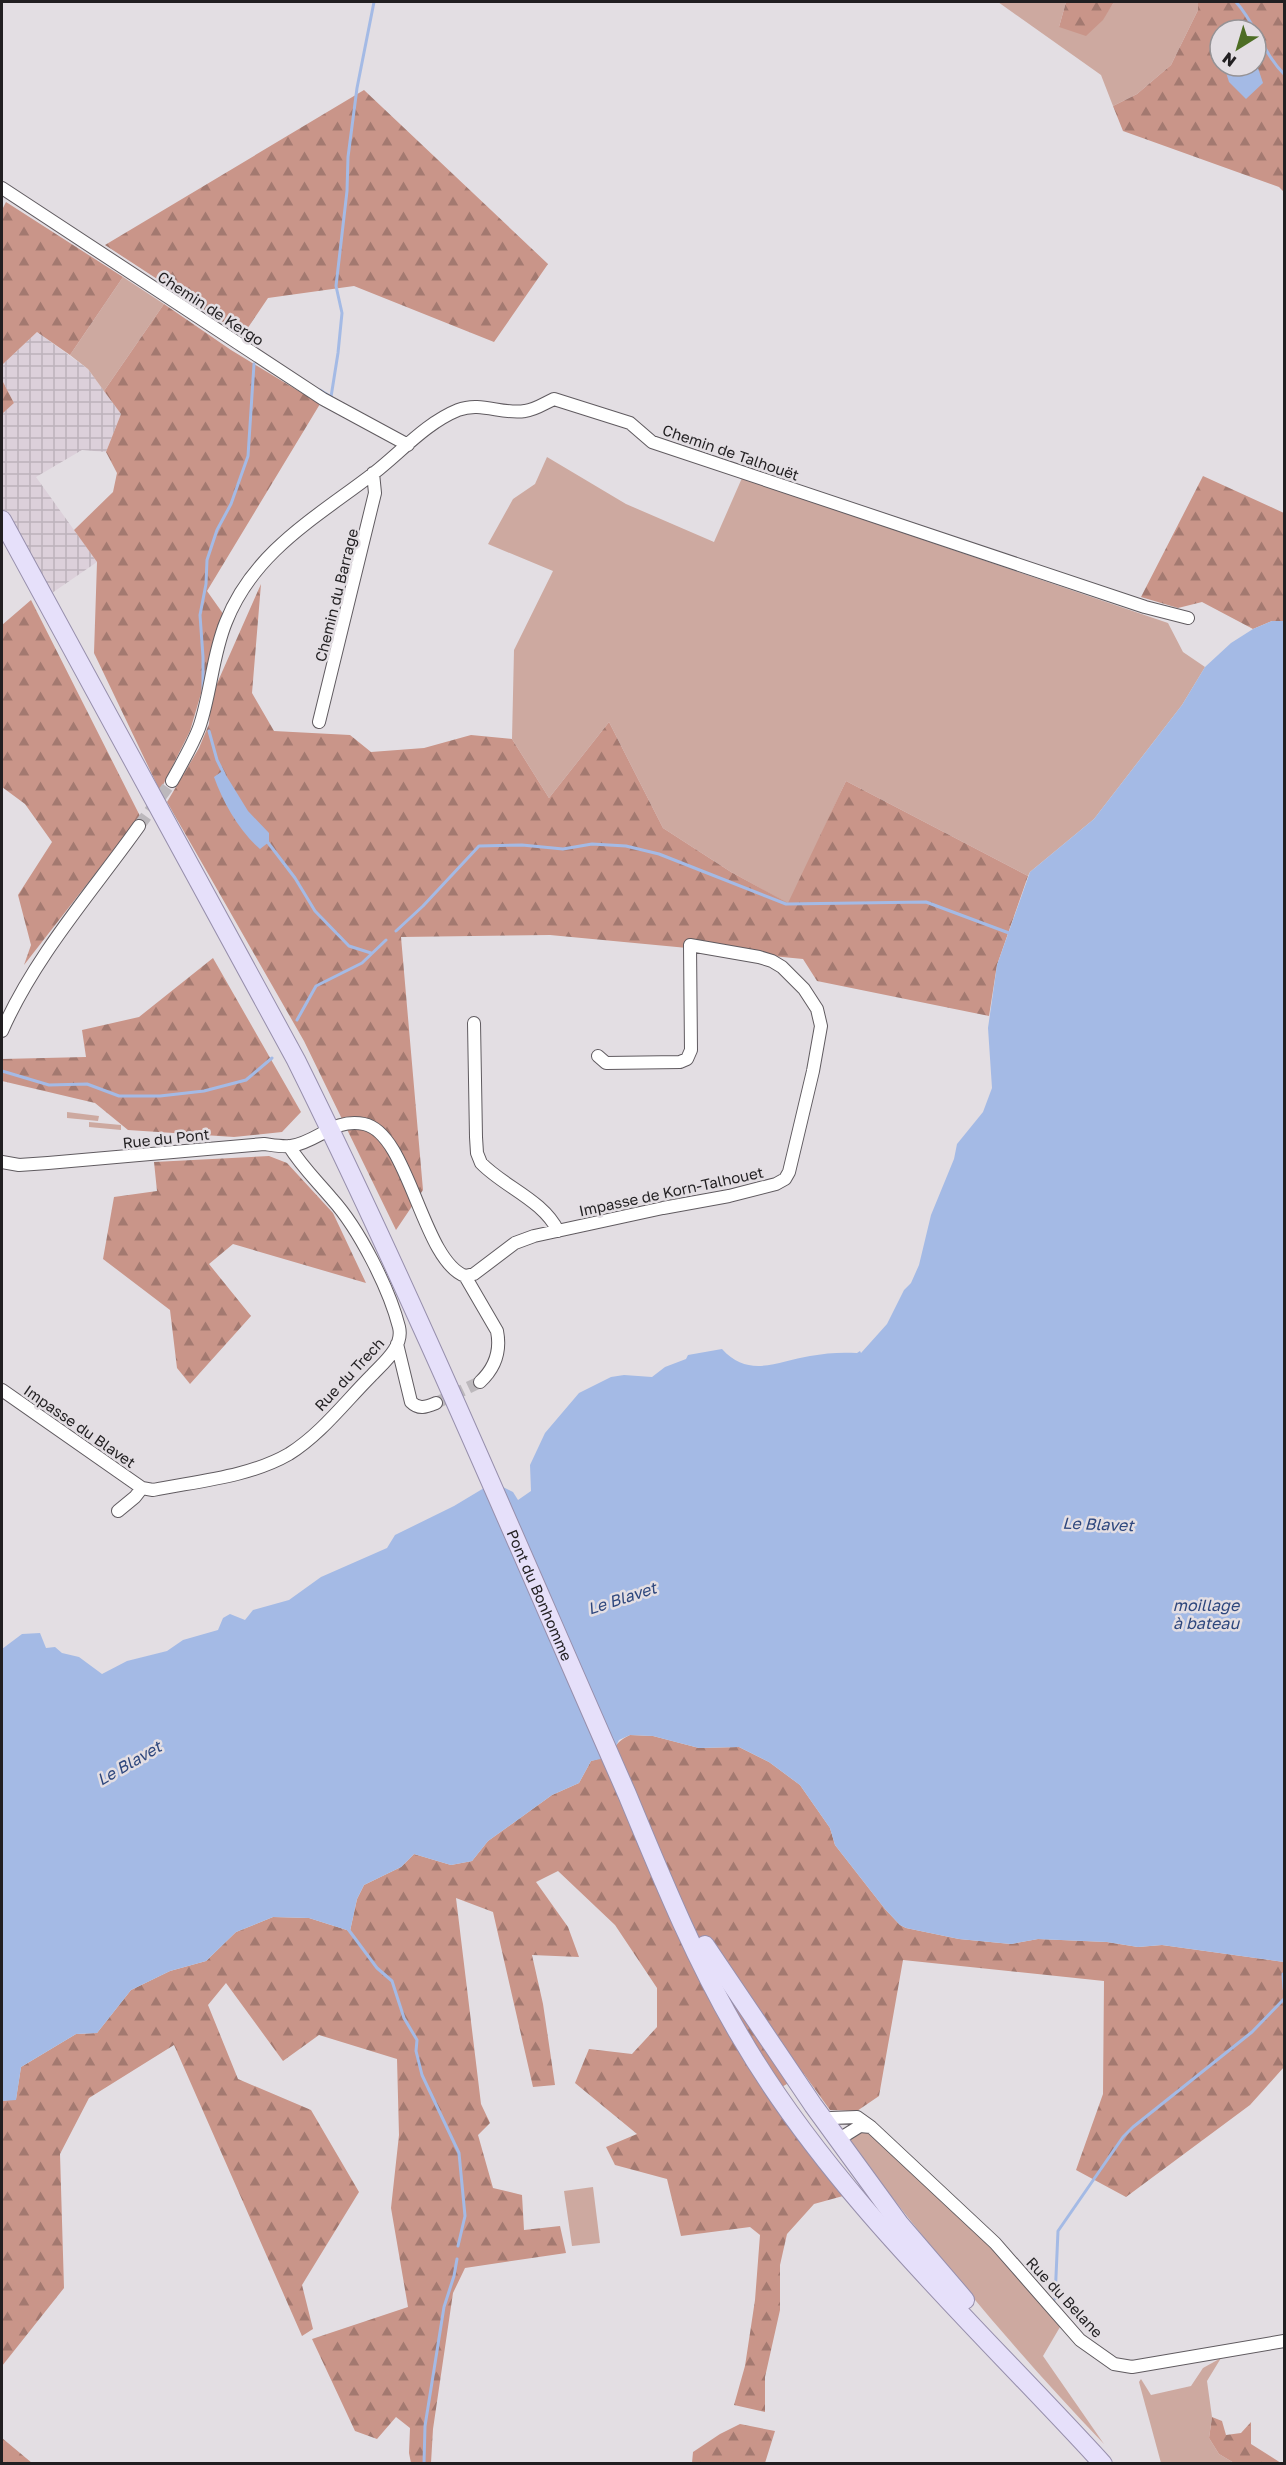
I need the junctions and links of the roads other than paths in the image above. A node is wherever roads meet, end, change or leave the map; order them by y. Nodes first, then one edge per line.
1 (2, 188) edge
2 (408, 445) junction
3 (374, 473) junction
4 (2, 520) edge
5 (1188, 618) dead end
6 (319, 722) dead end
7 (172, 781) tunnel mouth
8 (139, 826) tunnel mouth
9 (474, 1023) dead end
10 (2, 1031) edge
11 (598, 1056) dead end
12 (330, 1128) junction
13 (290, 1146) junction
14 (2, 1162) edge
15 (558, 1231) junction
16 (465, 1276) junction
17 (397, 1344) junction
18 (480, 1382) tunnel mouth
19 (2, 1390) edge
20 (444, 1399) junction
21 (142, 1488) junction
22 (118, 1511) dead end
23 (627, 1794) junction
24 (831, 2118) dead end
25 (871, 2127) junction
26 (844, 2136) dead end
27 (1284, 2341) edge
28 (1103, 2463) edge
29 (1110, 2463) edge

1 - 2 street, Chemin de Kergo
2 - 3 street, Chemin de Talhouët
2 - 5 street, Chemin de Talhouët
3 - 6 street, Chemin du Barrage
3 - 7 street, Chemin de Talhouët
4 - 12 main road, Pont du Bonhomme
8 - 10 street
9 - 15 street
11 - 15 street, Impasse de Korn-Talhouet
12 - 13 street, Rue du Pont
12 - 16 street
12 - 20 main road, Pont du Bonhomme
13 - 14 street, Rue du Pont
13 - 17 street, Rue du Trech
15 - 16 street, Impasse de Korn-Talhouet
16 - 18 street
17 - 20 street
17 - 21 street, Rue du Trech
19 - 21 street, Impasse du Blavet
20 - 23 main road, Pont du Bonhomme
21 - 22 street
23 - 28 main road
23 - 29 main road
24 - 25 street, Rue du Belane
25 - 26 street
25 - 27 street, Rue du Belane

